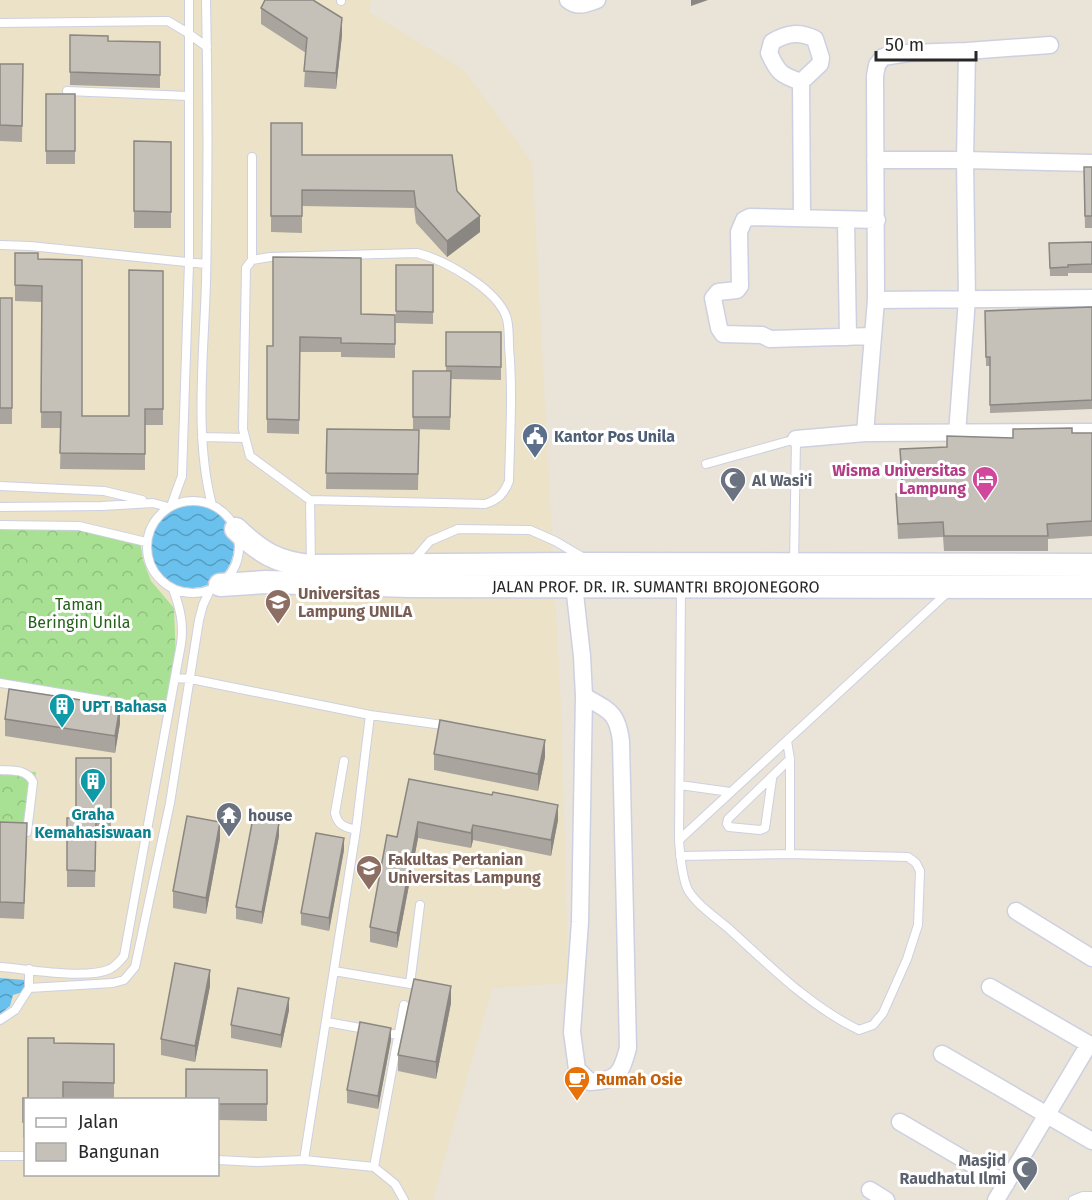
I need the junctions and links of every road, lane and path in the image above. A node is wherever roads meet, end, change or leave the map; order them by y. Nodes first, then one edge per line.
1 (189, 0) edge
2 (206, 0) edge
3 (568, 0) edge
4 (597, 0) edge
5 (0, 23) edge
6 (188, 33) junction
7 (1050, 45) dead end
8 (207, 47) junction
9 (967, 51) junction
10 (801, 82) dead end
11 (67, 91) edge
12 (188, 96) junction
13 (252, 157) dead end
14 (875, 160) junction
15 (965, 160) junction
16 (1092, 163) edge
17 (802, 218) junction
18 (846, 220) junction
19 (877, 220) junction
20 (0, 245) edge
21 (252, 260) junction
22 (189, 263) junction
23 (206, 264) junction
24 (1092, 298) edge
25 (967, 299) junction
26 (876, 300) junction
27 (873, 336) junction
28 (848, 337) junction
29 (1092, 432) edge
30 (865, 434) junction
31 (957, 434) junction
32 (202, 437) junction
33 (245, 438) junction
34 (796, 439) junction
35 (706, 464) dead end
36 (0, 486) edge
37 (310, 500) junction
38 (153, 503) junction
39 (212, 505) junction
40 (0, 507) edge
41 (169, 507) junction
42 (0, 525) edge
43 (236, 529) junction
44 (146, 542) junction
45 (1092, 565) edge
46 (311, 566) junction
47 (580, 571) junction
48 (414, 572) junction
49 (793, 575) junction
50 (681, 585) junction
51 (953, 586) junction
52 (1092, 587) edge
53 (215, 588) junction
54 (173, 589) junction
55 (175, 678) junction
56 (191, 679) junction
57 (0, 683) edge
58 (584, 696) junction
59 (167, 711) junction
60 (370, 715) junction
61 (455, 727) edge
62 (787, 741) junction
63 (790, 759) junction
64 (344, 761) dead end
65 (0, 770) edge
66 (772, 779) junction
67 (680, 785) junction
68 (730, 792) junction
69 (356, 830) junction
70 (27, 832) edge
71 (679, 840) junction
72 (144, 842) junction
73 (161, 845) junction
74 (790, 854) junction
75 (680, 856) junction
76 (420, 904) dead end
77 (1016, 911) dead end
78 (1092, 958) edge
79 (0, 966) edge
80 (29, 969) junction
81 (334, 971) junction
82 (410, 984) junction
83 (429, 987) edge
84 (990, 987) dead end
85 (29, 988) junction
86 (404, 1005) dead end
87 (0, 1020) edge
88 (327, 1022) junction
89 (398, 1035) junction
90 (1090, 1045) edge
91 (942, 1054) dead end
92 (1046, 1116) junction
93 (900, 1122) dead end
94 (1092, 1141) edge
95 (0, 1156) edge
96 (24, 1156) edge
97 (219, 1160) edge
98 (304, 1160) junction
99 (374, 1167) junction
100 (1006, 1184) junction
101 (870, 1190) dead end
102 (1092, 1196) edge
103 (404, 1200) edge
104 (886, 1200) edge
105 (996, 1200) edge
106 (1073, 1200) edge

1 - 6 lane
2 - 8 lane
3 - 4 street
5 - 6 lane
6 - 8 lane
6 - 12 lane
7 - 9 street
8 - 23 lane
9 - 14 street
9 - 15 street
10 - 17 street
11 - 12 lane
12 - 22 lane
13 - 21 lane
14 - 15 street
14 - 19 street
15 - 16 street
15 - 25 street
17 - 18 street
17 - 28 street
18 - 19 street
18 - 28 street
19 - 26 street
20 - 22 lane
21 - 33 lane
21 - 37 lane
22 - 23 lane
22 - 41 lane
23 - 32 lane
24 - 25 street
25 - 26 street
25 - 31 street
26 - 27 street
27 - 28 street
27 - 30 street
29 - 31 street
30 - 31 street
30 - 34 street
32 - 33 lane
32 - 39 lane
33 - 37 lane
34 - 35 lane
34 - 49 lane
36 - 38 lane
37 - 46 lane
38 - 40 lane
38 - 41 lane
39 - 41 lane
39 - 43 lane
41 - 44 lane
42 - 44 lane
43 - 46 street, JALAN PROF. DR. IR. SUMANTRI BROJONEGORO
43 - 53 lane
44 - 54 lane
45 - 49 street, JALAN PROF. DR. IR. SUMANTRI BROJONEGORO
46 - 48 street, JALAN PROF. DR. IR. SUMANTRI BROJONEGORO
47 - 48 street, JALAN PROF. DR. IR. SUMANTRI BROJONEGORO
47 - 48 lane
47 - 49 street, JALAN PROF. DR. IR. SUMANTRI BROJONEGORO
47 - 50 street, JALAN PROF. DR. IR. SUMANTRI BROJONEGORO
47 - 58 street
48 - 53 street, JALAN PROF. DR. IR. SUMANTRI BROJONEGORO
49 - 50 street, JALAN PROF. DR. IR. SUMANTRI BROJONEGORO
49 - 51 street, JALAN PROF. DR. IR. SUMANTRI BROJONEGORO
50 - 67 lane
51 - 52 street, JALAN PROF. DR. IR. SUMANTRI BROJONEGORO
51 - 62 lane
53 - 54 lane
53 - 56 lane
54 - 55 lane
55 - 56 lane
55 - 59 lane
56 - 60 lane
56 - 73 lane
57 - 59 lane
58 - 58 street
59 - 72 lane
60 - 61 lane
60 - 69 lane
62 - 63 lane
62 - 68 lane
63 - 66 lane
63 - 74 lane
64 - 69 lane
65 - 70 lane
66 - 66 lane
67 - 68 lane
67 - 71 lane
68 - 71 lane
69 - 81 lane
71 - 75 lane
72 - 73 lane
72 - 80 lane
73 - 85 lane
74 - 75 lane
74 - 75 lane
76 - 82 lane
77 - 78 street
79 - 80 lane
80 - 85 lane
81 - 82 lane
81 - 88 lane
82 - 83 lane
84 - 90 street
85 - 87 lane
86 - 89 lane
88 - 89 lane
88 - 98 lane
89 - 99 lane
90 - 92 street
91 - 92 street
92 - 94 street
92 - 100 street
93 - 100 street
95 - 96 lane
97 - 98 lane
98 - 99 lane
99 - 103 lane
100 - 105 street
101 - 104 street
102 - 106 lane

